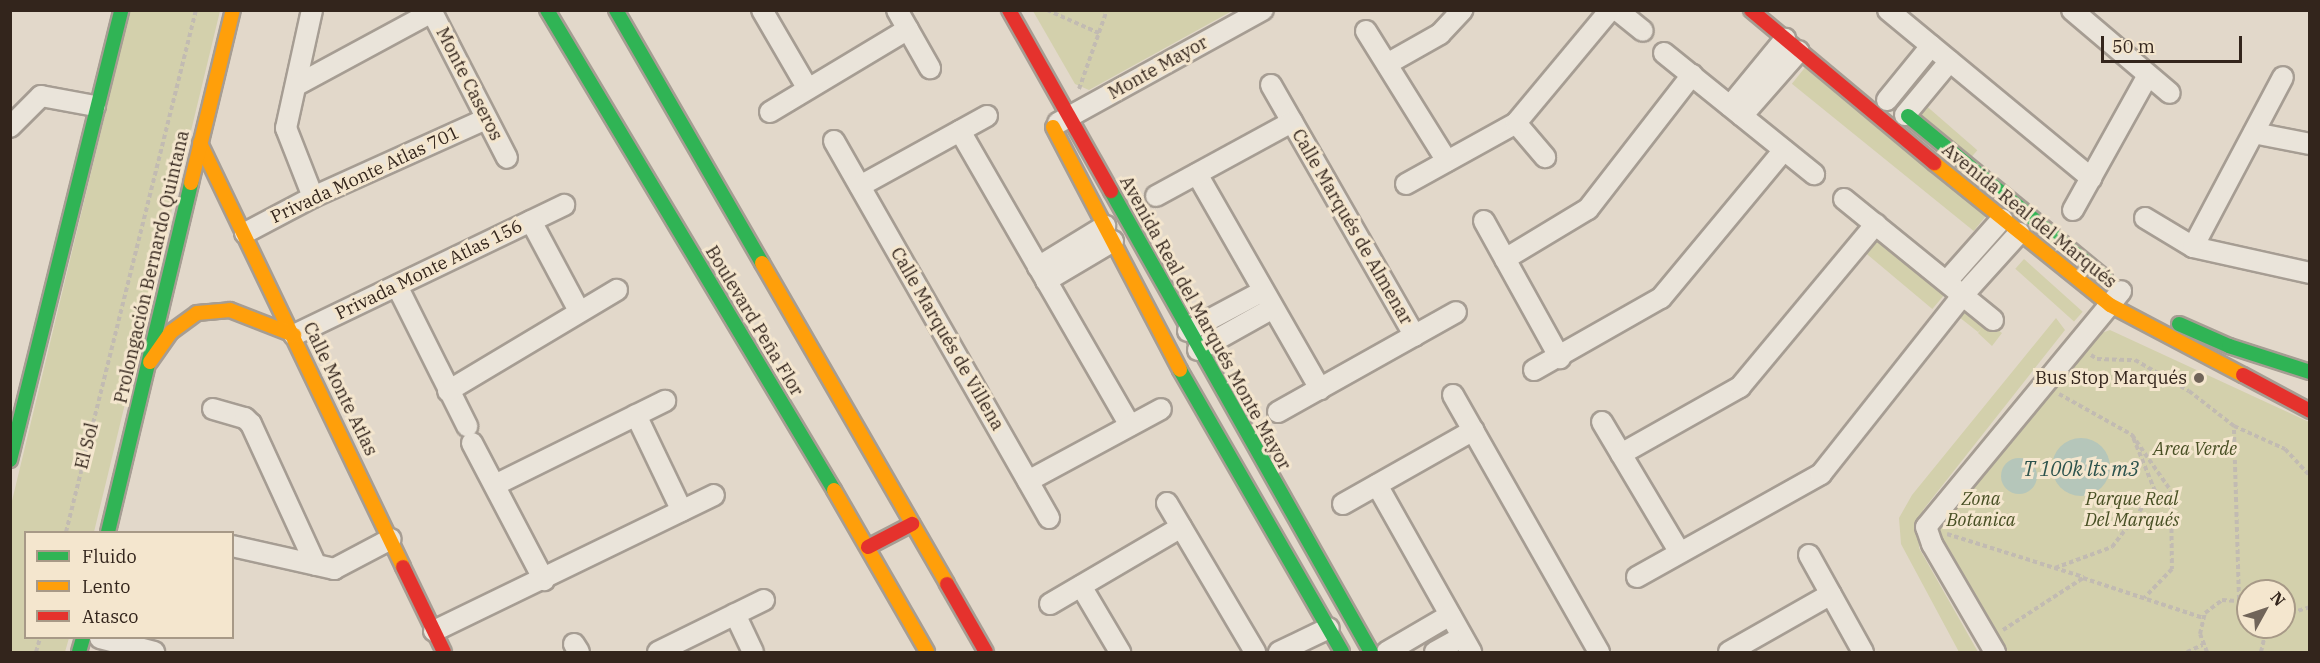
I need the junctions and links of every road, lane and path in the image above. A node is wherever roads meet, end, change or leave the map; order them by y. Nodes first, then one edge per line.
1 (121, 10) edge
2 (196, 10) edge
3 (233, 10) edge
4 (312, 10) edge
5 (547, 10) edge
6 (616, 10) edge
7 (762, 10) edge
8 (897, 10) edge
9 (1009, 10) edge
10 (1047, 10) edge
11 (1107, 10) edge
12 (1263, 10) edge
13 (1462, 10) edge
14 (1610, 10) edge
15 (1617, 10) edge
16 (1751, 10) edge
17 (1774, 10) edge
18 (1888, 10) edge
19 (2072, 10) edge
20 (432, 11) edge
21 (908, 29) junction
22 (1366, 31) dead end
23 (1643, 31) dead end
24 (1099, 33) junction
25 (1799, 44) junction
26 (1931, 46) junction
27 (1664, 53) dead end
28 (1950, 61) junction
29 (1387, 63) junction
30 (930, 68) dead end
31 (1692, 75) junction
32 (2148, 75) junction
33 (2283, 77) dead end
34 (297, 85) junction
35 (1270, 85) dead end
36 (808, 89) junction
37 (2170, 93) dead end
38 (1882, 96) joint
39 (95, 106) junction
40 (1736, 111) junction
41 (770, 112) dead end
42 (1905, 115) junction
43 (987, 116) dead end
44 (486, 119) junction
45 (1056, 120) junction
46 (1292, 122) junction
47 (1516, 123) junction
48 (10, 127) edge
49 (960, 132) junction
50 (2254, 132) junction
51 (834, 141) dead end
52 (200, 143) junction
53 (2310, 144) edge
54 (1784, 150) junction
55 (507, 158) dead end
56 (1545, 158) dead end
57 (1447, 161) junction
58 (1197, 174) junction
59 (1814, 174) dead end
60 (2091, 178) junction
61 (1406, 184) dead end
62 (860, 186) junction
63 (1156, 196) dead end
64 (313, 197) junction
65 (1844, 199) dead end
66 (564, 205) dead end
67 (2073, 210) dead end
68 (2145, 218) dead end
69 (2002, 219) junction
70 (531, 221) junction
71 (1484, 221) dead end
72 (1876, 224) junction
73 (245, 233) junction
74 (2019, 233) junction
75 (1109, 234) junction
76 (2193, 247) junction
77 (1505, 259) junction
78 (2310, 273) edge
79 (1042, 274) junction
80 (1947, 281) junction
81 (397, 286) junction
82 (616, 290) dead end
83 (1963, 295) junction
84 (2120, 297) junction
85 (1268, 299) junction
86 (579, 311) junction
87 (1456, 312) dead end
88 (2166, 317) dead end
89 (1993, 320) dead end
90 (1188, 331) junction
91 (294, 335) junction
92 (1415, 336) junction
93 (1198, 350) junction
94 (1560, 358) junction
95 (2097, 359) dead end
96 (147, 365) junction
97 (2310, 366) edge
98 (1534, 370) dead end
99 (2309, 372) edge
100 (2042, 385) junction
101 (1320, 389) junction
102 (448, 391) junction
103 (1453, 394) dead end
104 (665, 401) dead end
105 (1161, 409) dead end
106 (213, 410) dead end
107 (2310, 411) edge
108 (1278, 412) dead end
109 (636, 415) junction
110 (1602, 422) dead end
111 (1130, 426) junction
112 (2234, 426) junction
113 (1474, 430) junction
114 (2132, 435) junction
115 (1621, 454) junction
116 (10, 460) edge
117 (2310, 476) edge
118 (1028, 481) junction
119 (495, 485) junction
120 (1377, 485) junction
121 (714, 495) dead end
122 (1167, 503) dead end
123 (1343, 504) dead end
124 (682, 512) junction
125 (1049, 518) dead end
126 (912, 524) junction
127 (1181, 527) junction
128 (1926, 527) junction
129 (66, 531) edge
130 (108, 531) edge
131 (391, 539) junction
132 (234, 546) edge
133 (868, 547) junction
134 (1679, 552) junction
135 (1809, 555) dead end
136 (316, 565) junction
137 (2055, 568) junction
138 (1637, 577) dead end
139 (2083, 578) junction
140 (544, 579) junction
141 (2238, 579) edge
142 (1081, 586) junction
143 (1831, 594) junction
144 (2144, 598) junction
145 (764, 600) dead end
146 (2236, 601) edge
147 (1050, 604) dead end
148 (735, 614) junction
149 (1450, 615) junction
150 (2203, 618) junction
151 (1329, 628) junction
152 (2003, 630) dead end
153 (434, 632) junction
154 (104, 639) edge
155 (1467, 645) edge
156 (2202, 645) junction
157 (1336, 650) edge
158 (154, 652) edge
159 (444, 652) edge
160 (658, 652) edge
161 (753, 652) edge
162 (927, 652) edge
163 (986, 652) edge
164 (1120, 652) edge
165 (1255, 652) edge
166 (1279, 652) edge
167 (1371, 652) edge
168 (1387, 652) edge
169 (1435, 652) edge
170 (1599, 652) edge
171 (1731, 652) edge
172 (1863, 652) edge
173 (1995, 652) edge
174 (2187, 652) edge
175 (2207, 652) edge

1 - 39 street
2 - 129 path, El Sol
3 - 52 street, Prolongación Bernardo Quintana
4 - 34 street
5 - 133 street, Boulevard Peña Flor
6 - 126 street, Boulevard Peña Flor
7 - 36 street
8 - 21 street
9 - 45 street, Avenida Real del Marqués Monte Mayor
10 - 24 path
11 - 24 path
12 - 45 street, Monte Mayor
13 - 29 street
14 - 47 street
15 - 23 street
16 - 25 street, Avenida Real del Marqués
17 - 25 street, Avenida Real del Marqués
18 - 26 street
19 - 32 street
20 - 34 street
20 - 44 street, Monte Caseros
21 - 30 street
21 - 36 street
22 - 29 street
24 - 45 path
25 - 40 street
25 - 69 street, Avenida Real del Marqués
26 - 28 street
26 - 38 street
27 - 31 street
28 - 42 street
28 - 60 street
29 - 57 street
31 - 40 street
31 - 77 street
32 - 37 street
32 - 60 street
33 - 50 street
34 - 64 street
35 - 46 street
36 - 41 street
38 - 42 street, Avenida Real del Marqués
39 - 48 street
39 - 116 street
40 - 54 street
42 - 84 street, Avenida Real del Marqués
43 - 49 street
44 - 55 street, Monte Caseros
44 - 64 street, Privada Monte Atlas 701
45 - 75 street, Avenida Real del Marqués Monte Mayor
45 - 90 street, Avenida Real del Marqués Monte Mayor
46 - 58 street, Calle Marqués de Almenar
46 - 92 street, Calle Marqués de Almenar
47 - 56 street
47 - 57 street
49 - 62 street
49 - 79 street
50 - 53 street
50 - 76 street
51 - 62 street, Calle Marqués de Villena
52 - 73 street, Calle Monte Atlas
52 - 96 street, Prolongación Bernardo Quintana
54 - 59 street
54 - 94 street
57 - 61 street
58 - 63 street, Calle Marqués de Almenar
58 - 85 street
60 - 67 street
62 - 118 street, Calle Marqués de Villena
64 - 73 street, Privada Monte Atlas 701
65 - 72 street
66 - 70 street, Privada Monte Atlas 156
68 - 76 street
69 - 74 street, Avenida Real del Marqués
69 - 80 street
70 - 81 street, Privada Monte Atlas 156
70 - 86 street, Privada Monte Atlas 156
71 - 77 street
72 - 80 street
72 - 115 street
73 - 91 street, Calle Monte Atlas
74 - 83 street
74 - 84 street, Avenida Real del Marqués
75 - 79 street
75 - 151 street, Avenida Real del Marqués Monte Mayor
76 - 78 street
77 - 94 street
79 - 111 street
80 - 83 street
81 - 91 street, Privada Monte Atlas 156
81 - 102 street
82 - 86 street
83 - 89 street
83 - 134 street
84 - 100 street
84 - 107 street, Avenida Real del Marqués
85 - 90 street
85 - 93 street
85 - 101 street
86 - 102 street
87 - 92 street
88 - 99 street
90 - 93 street, Avenida Real del Marqués Monte Mayor
91 - 96 street
91 - 131 street, Calle Monte Atlas
92 - 101 street, Calle Marqués de Almenar
93 - 167 street, Avenida Real del Marqués Monte Mayor
94 - 98 street
95 - 112 path
96 - 130 street, Prolongación Bernardo Quintana
97 - 99 street
100 - 114 path
100 - 128 street
101 - 108 street, Calle Marqués de Almenar
102 - 119 street
103 - 113 street
104 - 109 street
105 - 111 street
106 - 136 street
109 - 119 street
109 - 124 street
110 - 115 street
111 - 118 street
112 - 117 path
112 - 141 path
113 - 120 street
113 - 170 street
114 - 137 path
114 - 144 path
115 - 134 street
118 - 125 street, Calle Marqués de Villena
119 - 140 street
120 - 123 street
120 - 149 street
121 - 124 street
122 - 127 street
124 - 140 street
126 - 133 street
126 - 163 street, Boulevard Peña Flor
127 - 142 street
127 - 165 street
128 - 137 path
128 - 173 street
131 - 136 street
131 - 153 street, Calle Monte Atlas
132 - 136 street
133 - 162 street, Boulevard Peña Flor
134 - 138 street
135 - 143 street
137 - 139 path
139 - 144 path
139 - 152 path
140 - 153 street
142 - 147 street
142 - 164 street
143 - 171 street
143 - 172 street
144 - 150 path
145 - 148 street
146 - 150 path
148 - 160 street
148 - 161 street
149 - 155 street
149 - 168 street
150 - 156 path
151 - 157 street, Avenida Real del Marqués Monte Mayor
151 - 166 street
153 - 159 street, Calle Monte Atlas
154 - 158 street
155 - 169 street
156 - 174 path
156 - 175 path

